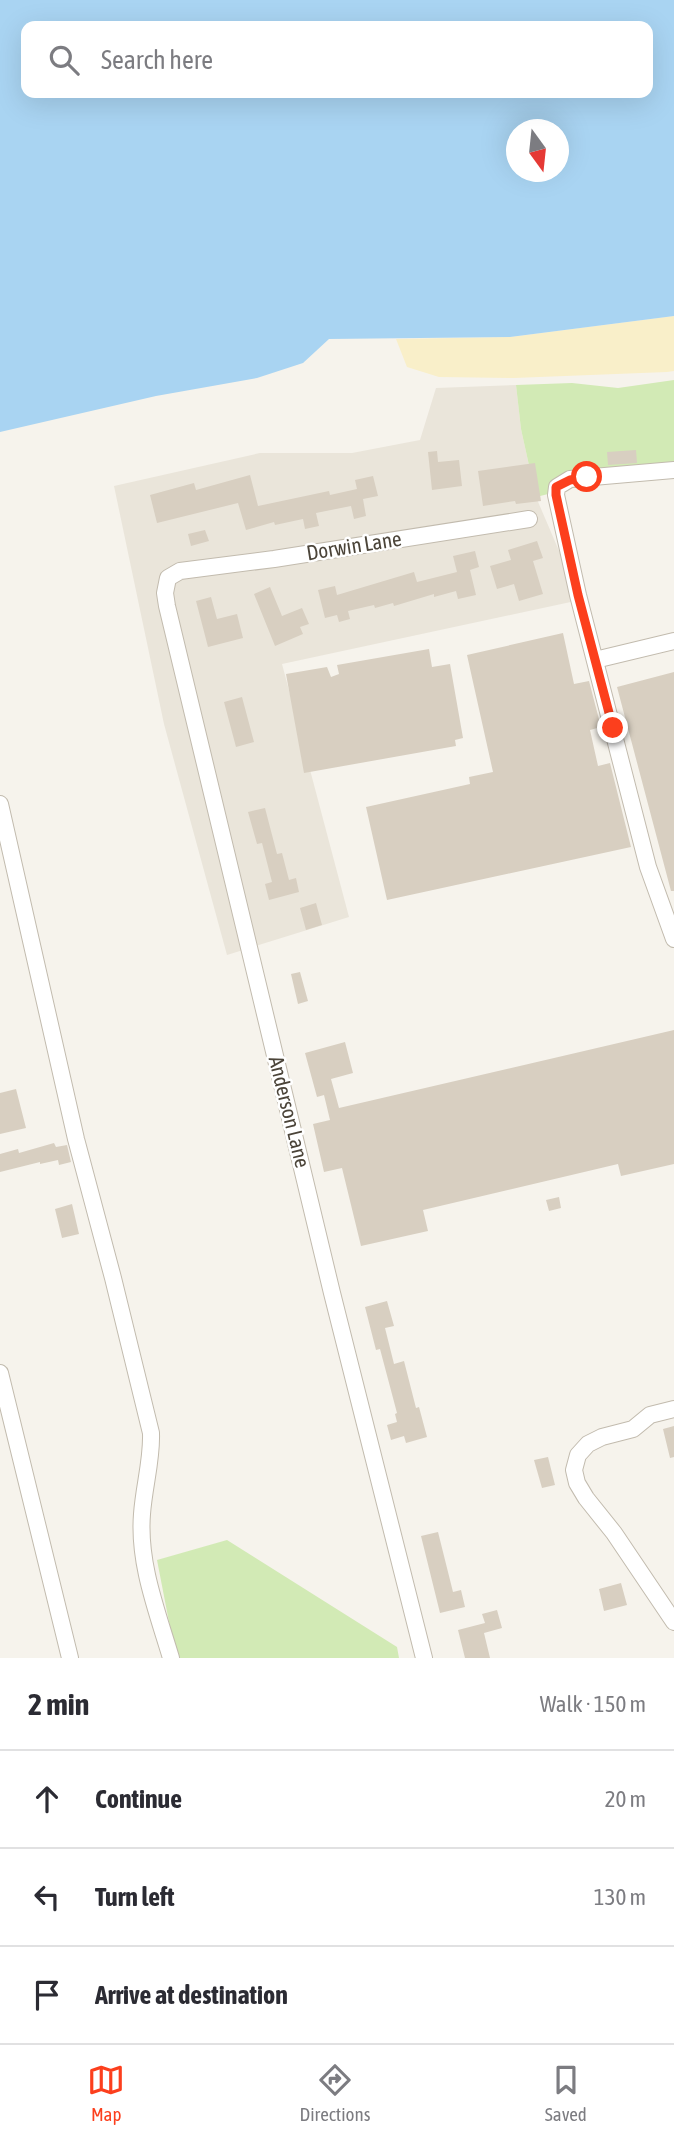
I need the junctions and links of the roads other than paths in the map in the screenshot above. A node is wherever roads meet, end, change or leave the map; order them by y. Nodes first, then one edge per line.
1 (674, 470) edge
2 (529, 519) dead end
3 (180, 571) joint
4 (674, 640) edge
5 (595, 660) junction
6 (0, 804) edge
7 (674, 939) edge
8 (0, 1373) edge
9 (674, 1409) edge
10 (674, 1622) edge
11 (70, 1658) edge
12 (171, 1658) edge
13 (424, 1658) edge

1 - 5 street
2 - 3 street, Dorwin Lane
3 - 13 street, Anderson Lane
4 - 5 street
5 - 7 street
6 - 12 street
8 - 11 street
9 - 10 street

